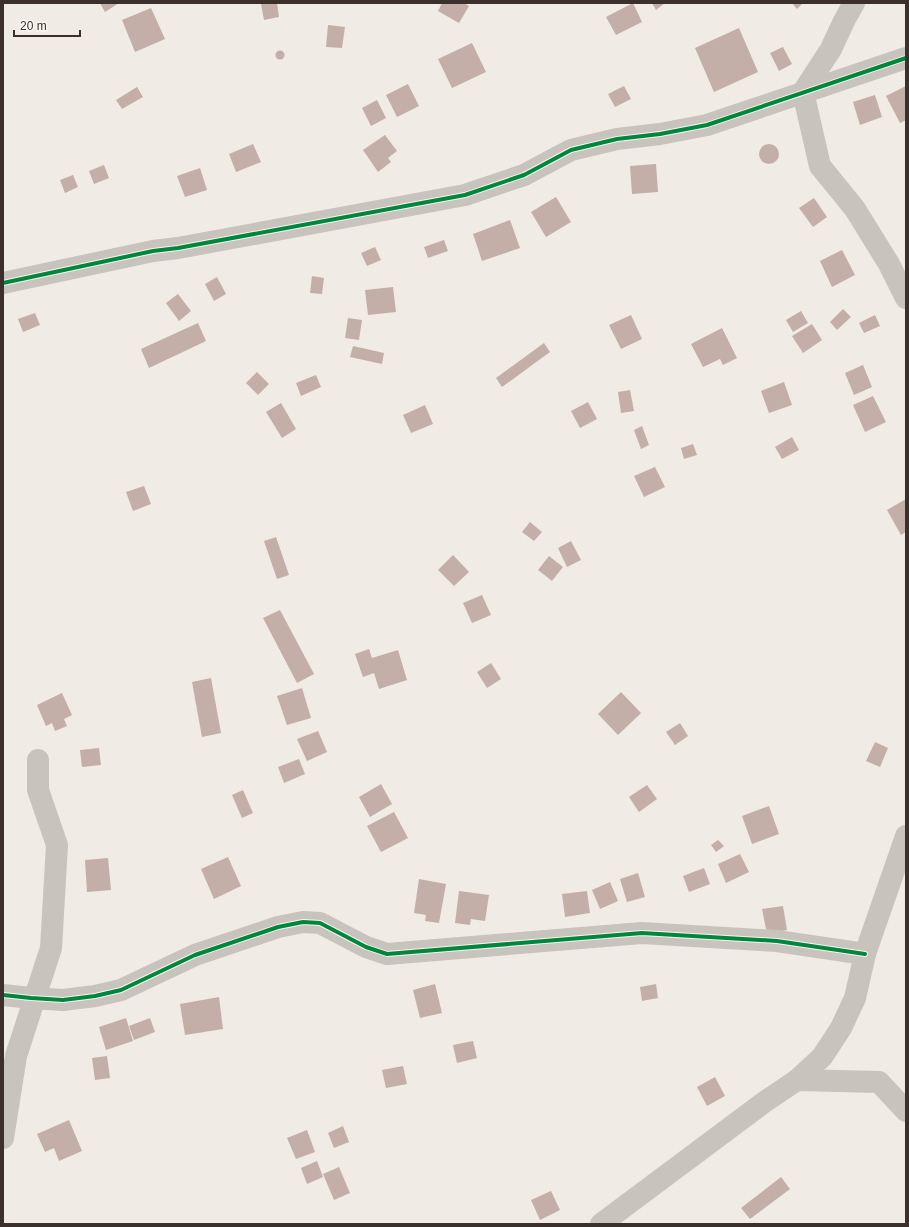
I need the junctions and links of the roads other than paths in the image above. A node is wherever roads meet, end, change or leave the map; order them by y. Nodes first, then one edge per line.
1 (854, 3) edge
2 (906, 58) edge
3 (803, 92) junction
4 (3, 283) edge
5 (906, 298) edge
6 (38, 760) dead end
7 (906, 836) edge
8 (865, 954) junction
9 (3, 995) edge
10 (34, 999) junction
11 (797, 1080) junction
12 (906, 1111) edge
13 (3, 1138) edge
14 (601, 1224) edge

1 - 3 street
2 - 3 street
3 - 4 street
3 - 5 street
6 - 10 street
7 - 8 street
8 - 10 street
8 - 11 street
9 - 10 street
10 - 13 street
11 - 12 street
11 - 14 street

